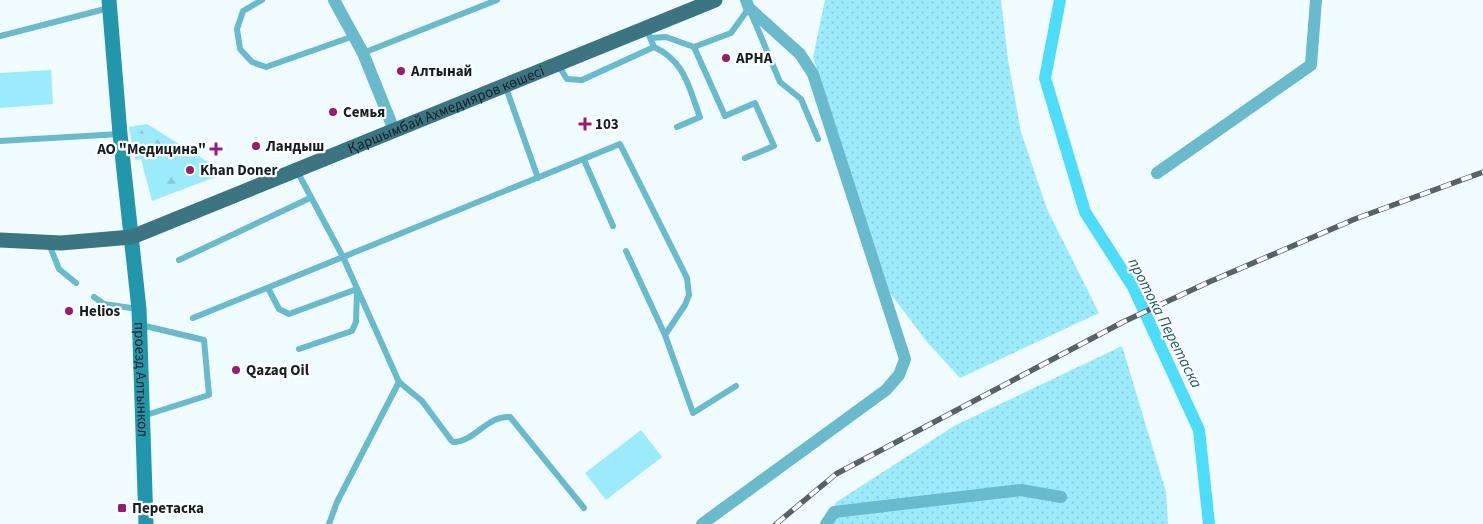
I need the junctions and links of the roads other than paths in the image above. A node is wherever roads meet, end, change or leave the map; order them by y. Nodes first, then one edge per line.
1 (262, 0) edge
2 (334, 0) edge
3 (497, 0) edge
4 (715, 0) edge
5 (1316, 0) edge
6 (109, 4) edge
7 (747, 4) edge
8 (648, 33) junction
9 (0, 36) edge
10 (354, 36) junction
11 (654, 47) junction
12 (694, 47) junction
13 (364, 53) junction
14 (557, 64) junction
15 (506, 85) junction
16 (677, 127) dead end
17 (394, 130) junction
18 (120, 134) junction
19 (818, 139) dead end
20 (0, 141) edge
21 (745, 158) dead end
22 (584, 160) junction
23 (296, 170) junction
24 (1157, 173) dead end
25 (538, 178) junction
26 (310, 198) junction
27 (613, 226) dead end
28 (132, 237) junction
29 (0, 240) edge
30 (48, 242) junction
31 (626, 251) dead end
32 (343, 257) junction
33 (179, 260) dead end
34 (76, 283) dead end
35 (268, 288) junction
36 (358, 289) junction
37 (94, 298) dead end
38 (139, 317) junction
39 (193, 318) dead end
40 (665, 335) junction
41 (299, 349) dead end
42 (399, 382) junction
43 (736, 386) dead end
44 (143, 416) junction
45 (1061, 497) dead end
46 (584, 508) dead end
47 (146, 524) edge
48 (329, 524) edge
49 (702, 524) edge
50 (826, 524) edge

1 - 10 lane
2 - 10 street
3 - 13 lane
4 - 8 main road, Қаршымбай Ахмедияров көшесі
5 - 24 street
6 - 9 lane
6 - 18 main road, проезд Алтынкол
7 - 12 lane
7 - 19 lane
7 - 49 street
8 - 11 lane
8 - 12 lane
8 - 14 main road, Қаршымбай Ахмедияров көшесі
10 - 13 street
11 - 14 lane
11 - 16 lane
12 - 21 lane
13 - 17 street
14 - 15 main road, Қаршымбай Ахмедияров көшесі
15 - 17 main road, Қаршымбай Ахмедияров көшесі
15 - 25 lane
17 - 23 main road, Қаршымбай Ахмедияров көшесі
18 - 20 lane
18 - 28 main road, проезд Алтынкол
22 - 25 lane
22 - 27 lane
22 - 40 lane
23 - 26 lane
23 - 28 main road, Қаршымбай Ахмедияров көшесі
25 - 32 lane
26 - 32 lane
26 - 33 lane
28 - 30 main road, Қаршымбай Ахмедияров көшесі
28 - 38 main road, проезд Алтынкол
29 - 30 main road, Қаршымбай Ахмедияров көшесі
30 - 34 lane
31 - 40 lane
32 - 35 lane
32 - 36 lane
35 - 36 lane
35 - 39 lane
36 - 41 lane
36 - 42 lane
37 - 38 lane
38 - 44 main road, проезд Алтынкол
38 - 44 lane
40 - 43 lane
42 - 46 lane
42 - 48 lane
44 - 47 main road, проезд Алтынкол
45 - 50 street

